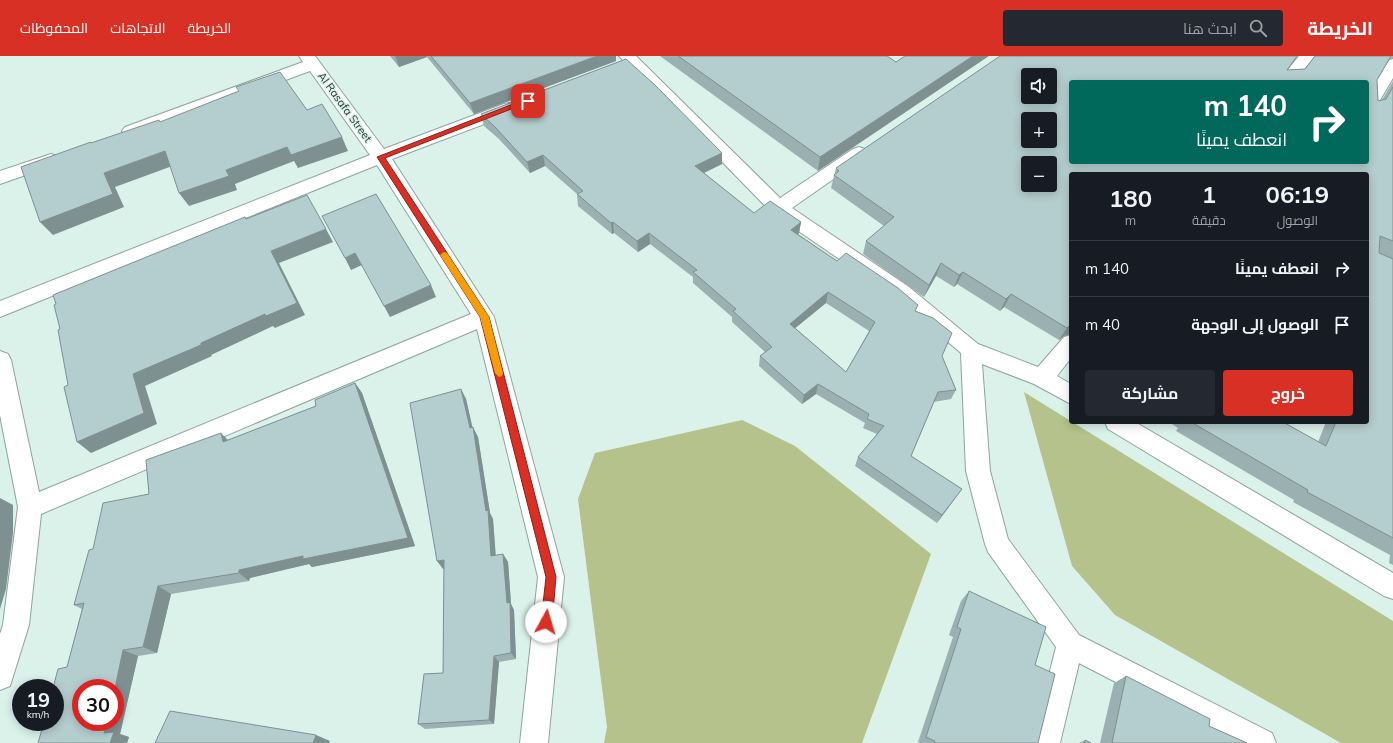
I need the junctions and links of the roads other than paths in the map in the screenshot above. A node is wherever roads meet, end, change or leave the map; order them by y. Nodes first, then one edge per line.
1 (1307, 56) edge
2 (310, 60) edge
3 (625, 62) edge
4 (1393, 64) edge
5 (1288, 80) edge
6 (521, 104) edge
7 (1369, 105) edge
8 (119, 135) edge
9 (871, 145) edge
10 (67, 154) edge
11 (381, 157) junction
12 (0, 178) edge
13 (779, 208) junction
14 (0, 309) edge
15 (484, 317) junction
16 (1069, 345) edge
17 (971, 350) junction
18 (0, 360) edge
19 (1042, 378) junction
20 (1069, 394) edge
21 (1119, 424) edge
22 (30, 507) junction
23 (1393, 587) edge
24 (1070, 644) junction
25 (0, 676) edge
26 (534, 743) edge
27 (1046, 743) edge
28 (1262, 743) edge

1 - 5 street
2 - 8 street
2 - 11 street, Al Rasafa Street
3 - 13 street
4 - 7 street
6 - 11 street
9 - 13 street
10 - 12 street
11 - 14 street
11 - 15 street, Al Rasafa Street
13 - 17 street
15 - 22 street
15 - 26 street, Al Rasafa Street
16 - 19 street
17 - 19 street
17 - 24 street
18 - 22 street
19 - 20 street
21 - 23 street
22 - 25 street
24 - 27 street
24 - 28 street

